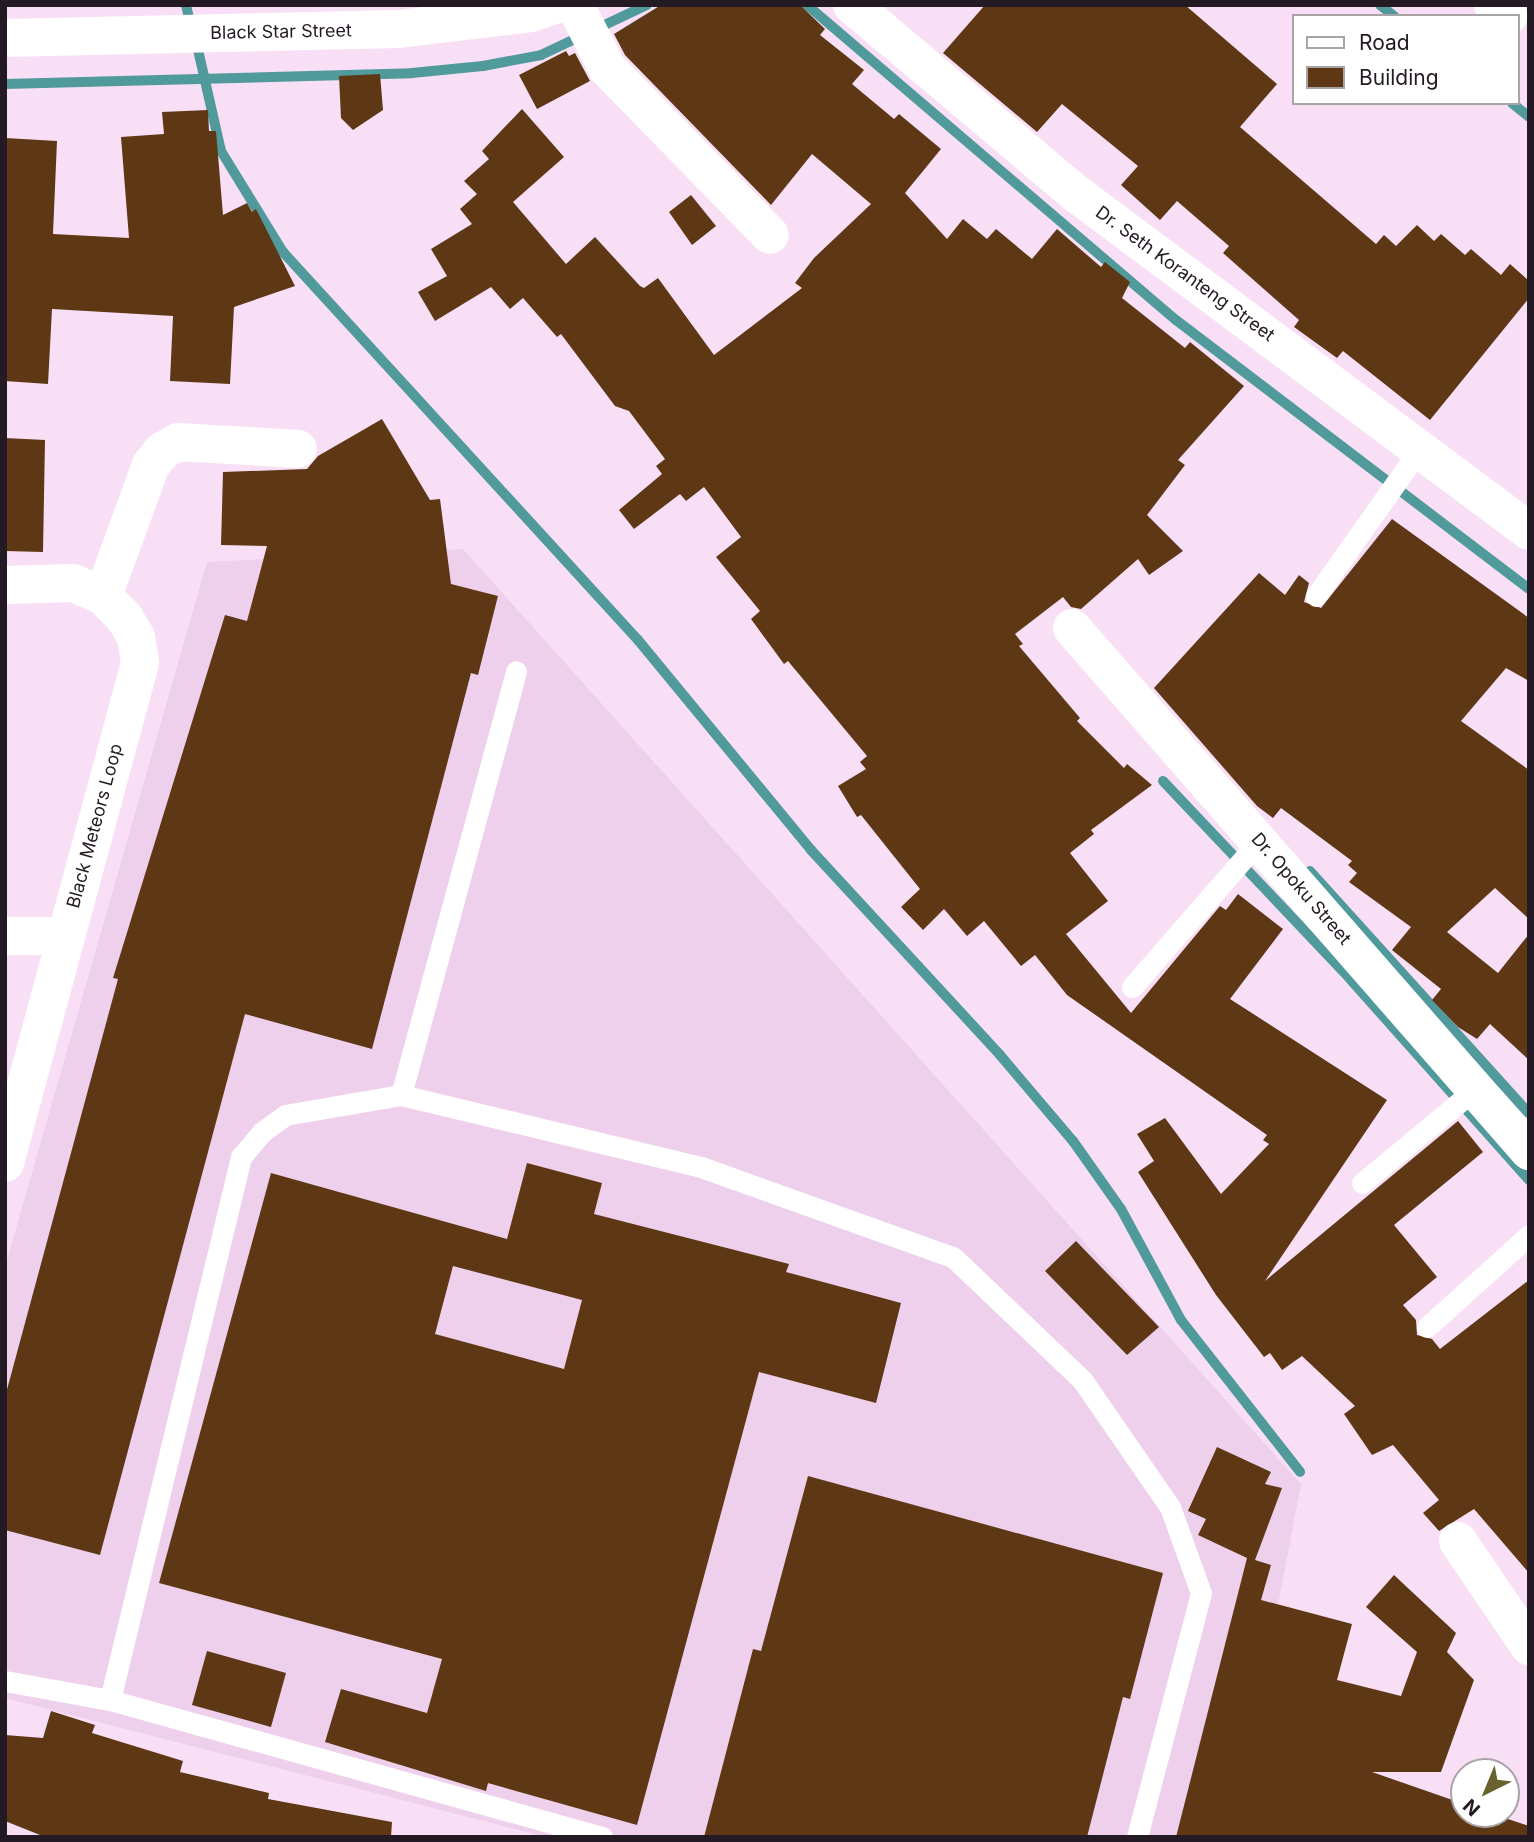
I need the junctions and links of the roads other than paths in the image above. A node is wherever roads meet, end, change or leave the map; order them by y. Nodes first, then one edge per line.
1 (554, 5) edge
2 (575, 5) edge
3 (852, 5) edge
4 (79, 21) edge
5 (5, 38) edge
6 (770, 235) dead end
7 (1421, 447) junction
8 (298, 449) dead end
9 (1529, 531) edge
10 (5, 585) edge
11 (103, 596) junction
12 (1317, 596) dead end
13 (1072, 628) dead end
14 (516, 671) dead end
15 (1259, 841) junction
16 (5, 936) edge
17 (65, 936) junction
18 (1132, 987) dead end
19 (1474, 1090) junction
20 (401, 1095) junction
21 (1529, 1152) edge
22 (5, 1163) edge
23 (1362, 1183) dead end
24 (1529, 1234) edge
25 (1427, 1327) dead end
26 (1458, 1541) dead end
27 (1529, 1646) edge
28 (5, 1681) edge
29 (110, 1700) junction
30 (602, 1837) edge
31 (1137, 1837) edge

1 - 4 street, Black Star Street
2 - 6 street
3 - 7 street, Dr. Seth Koranteng Street
4 - 5 street, Black Star Street
7 - 9 street, Dr. Seth Koranteng Street
7 - 12 lane
8 - 11 street
10 - 11 street, Black Meteors Loop
11 - 17 street, Black Meteors Loop
13 - 15 street, Dr. Opoku Street
14 - 20 lane
15 - 18 lane
15 - 19 street, Dr. Opoku Street
16 - 17 street
17 - 22 street, Black Meteors Loop
19 - 21 street, Dr. Opoku Street
19 - 23 lane
20 - 29 lane
20 - 31 lane
24 - 25 lane
26 - 27 street
28 - 29 lane
29 - 30 lane

